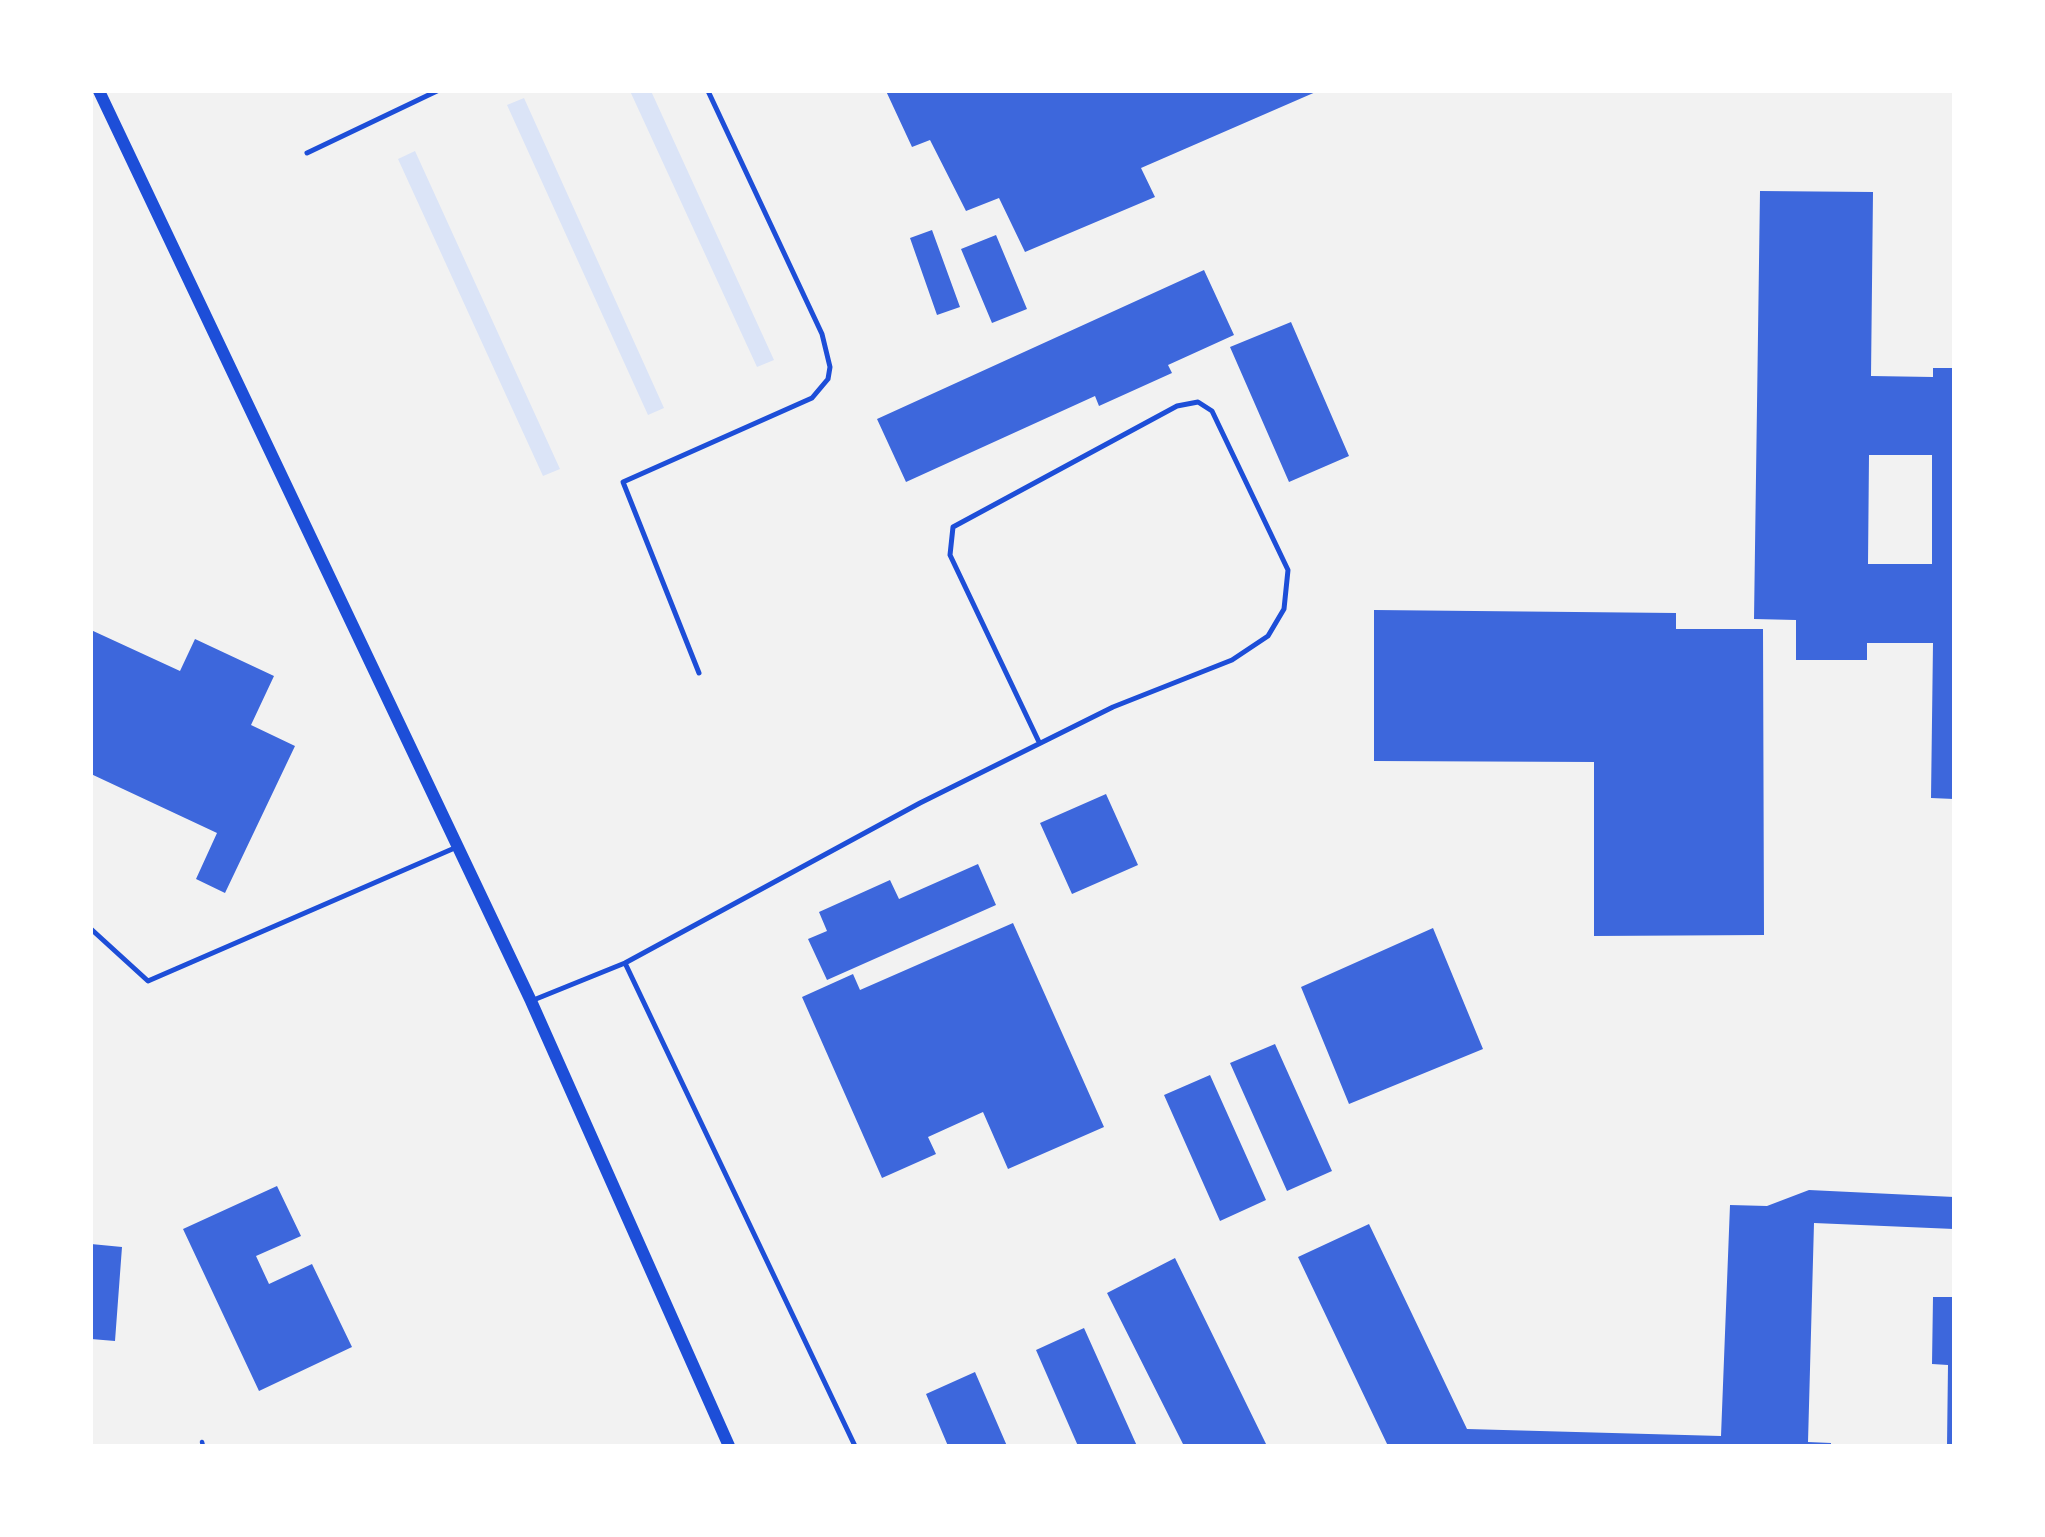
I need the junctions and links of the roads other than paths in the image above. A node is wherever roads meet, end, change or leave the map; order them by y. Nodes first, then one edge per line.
1 (99, 91) edge
2 (437, 91) edge
3 (708, 91) edge
4 (307, 153) dead end
5 (699, 673) dead end
6 (1039, 742) junction
7 (457, 847) junction
8 (91, 929) edge
9 (625, 963) junction
10 (531, 1001) junction
11 (729, 1446) edge
12 (855, 1446) edge

1 - 7 street
2 - 4 lane
3 - 5 lane
6 - 6 lane
6 - 9 lane
7 - 8 lane
7 - 10 street
9 - 10 lane
9 - 12 lane
10 - 11 street

